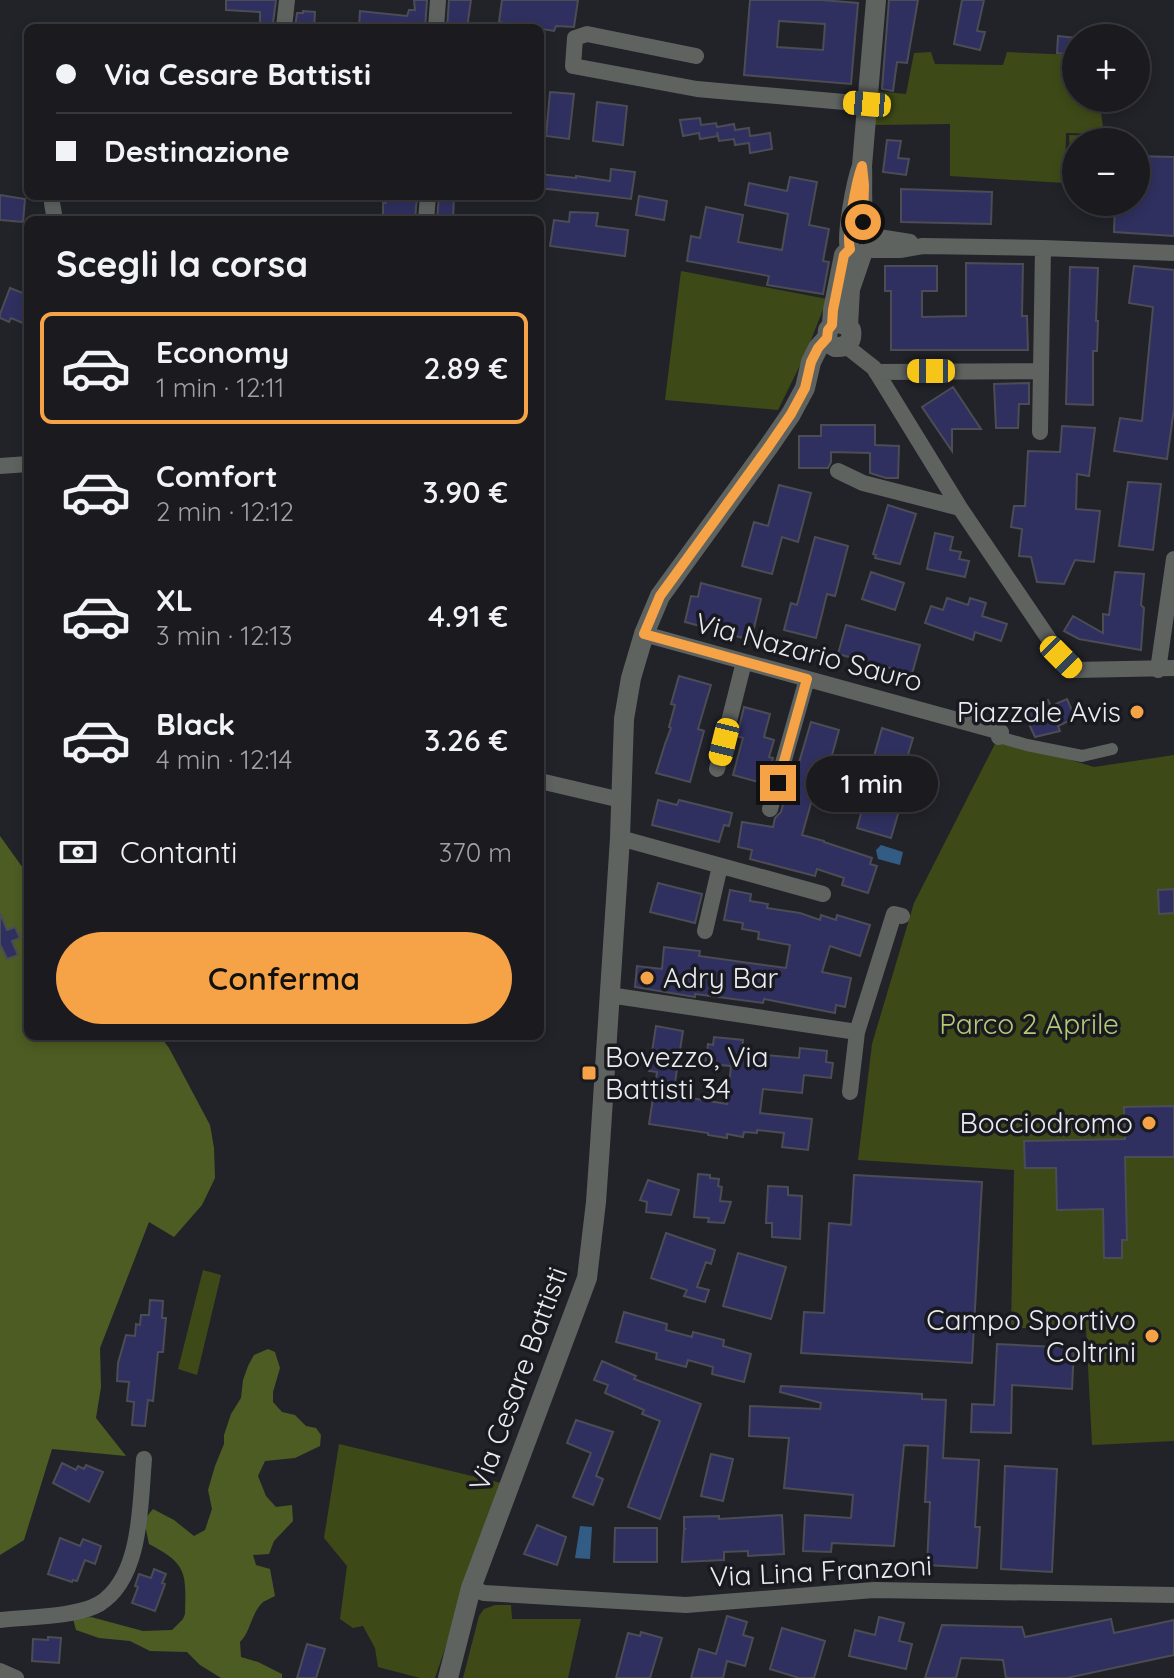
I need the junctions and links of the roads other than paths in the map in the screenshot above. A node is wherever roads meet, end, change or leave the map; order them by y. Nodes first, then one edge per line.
1 (287, 0) edge
2 (438, 0) edge
3 (876, 0) edge
4 (284, 24) edge
5 (436, 24) edge
6 (702, 57) dead end
7 (867, 104) junction
8 (862, 242) junction
9 (1043, 248) junction
10 (1174, 253) edge
11 (840, 335) junction
12 (875, 370) junction
13 (1041, 371) junction
14 (1040, 432) dead end
15 (24, 464) edge
16 (0, 466) edge
17 (838, 471) dead end
18 (960, 508) junction
19 (1174, 559) edge
20 (644, 634) junction
21 (744, 662) junction
22 (1166, 669) edge
23 (807, 679) junction
24 (999, 737) joint
25 (1112, 749) dead end
26 (717, 769) dead end
27 (544, 782) edge
28 (621, 800) junction
29 (770, 809) dead end
30 (620, 838) junction
31 (720, 866) junction
32 (823, 894) dead end
33 (902, 916) dead end
34 (705, 931) dead end
35 (609, 995) junction
36 (857, 1032) junction
37 (850, 1092) dead end
38 (144, 1459) dead end
39 (471, 1588) junction
40 (1174, 1595) edge
41 (0, 1620) edge
42 (0, 1671) edge
43 (16, 1678) edge
44 (448, 1678) edge

1 - 4 street
2 - 5 street
3 - 7 street, Via Cesare Battisti
6 - 7 street
7 - 8 street, Via Cesare Battisti
8 - 9 street
8 - 11 street, Via Cesare Battisti
9 - 10 street
9 - 13 street
11 - 12 street
11 - 20 street, Via Cesare Battisti
12 - 13 street
12 - 18 street
13 - 14 street
15 - 16 street
17 - 18 street
18 - 22 street
19 - 22 street
20 - 21 street, Via Nazario Sauro
20 - 28 street, Via Cesare Battisti
21 - 23 street, Via Nazario Sauro
21 - 26 street
23 - 24 street, Via Nazario Sauro
23 - 29 street
24 - 25 street
27 - 28 street
28 - 30 street, Via Cesare Battisti
30 - 31 street
30 - 35 street, Via Cesare Battisti
31 - 32 street
31 - 34 street
33 - 36 street
35 - 36 street
35 - 39 street, Via Cesare Battisti
36 - 37 street
38 - 41 street
39 - 40 street, Via Lina Franzoni
39 - 44 street, Via Cesare Battisti
42 - 43 street

